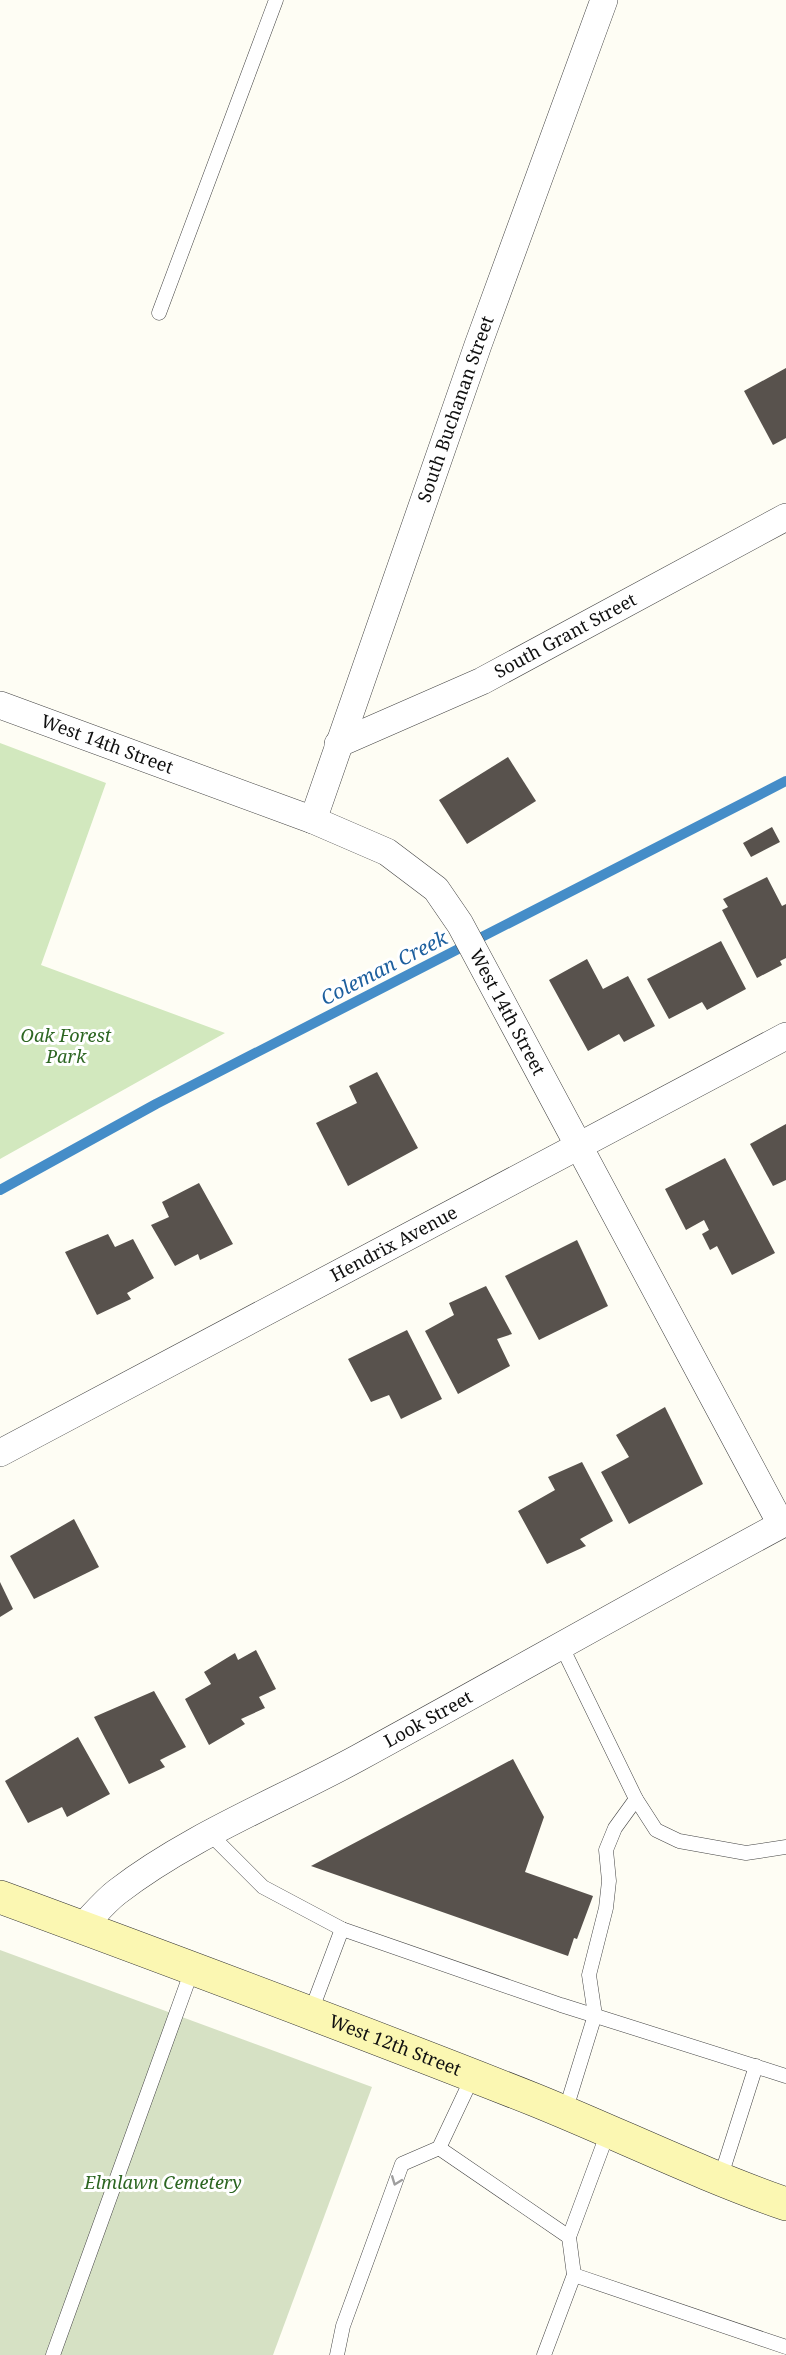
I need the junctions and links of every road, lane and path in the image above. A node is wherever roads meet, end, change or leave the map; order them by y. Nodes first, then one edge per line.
1 (276, 0) edge
2 (604, 0) edge
3 (159, 313) dead end
4 (786, 517) edge
5 (0, 705) edge
6 (339, 744) junction
7 (313, 820) junction
8 (786, 1036) edge
9 (577, 1146) junction
10 (0, 1453) edge
11 (784, 1523) edge
12 (562, 1647) junction
13 (636, 1799) junction
14 (210, 1834) junction
15 (786, 1847) edge
16 (0, 1897) edge
17 (82, 1927) junction
18 (342, 1929) junction
19 (192, 1970) junction
20 (310, 2014) junction
21 (595, 2015) junction
22 (756, 2066) junction
23 (472, 2076) junction
24 (786, 2076) edge
25 (565, 2112) junction
26 (608, 2132) junction
27 (440, 2148) junction
28 (720, 2181) junction
29 (786, 2204) edge
30 (569, 2237) junction
31 (574, 2275) junction
32 (786, 2346) edge
33 (53, 2355) edge
34 (337, 2355) edge
35 (544, 2355) edge

1 - 3 lane
2 - 6 street, South Buchanan Street
4 - 6 street, South Grant Street
5 - 7 street, West 14th Street
6 - 7 street, South Buchanan Street
7 - 9 street, West 14th Street
8 - 9 street, Hendrix Avenue
9 - 10 street, Hendrix Avenue
9 - 11 street, West 14th Street
11 - 12 street, Look Street
12 - 13 lane
12 - 14 street, Look Street
13 - 15 lane
13 - 21 lane
14 - 17 street, Look Street
14 - 18 lane
16 - 17 main road, West 12th Street
17 - 19 main road, West 12th Street
18 - 20 lane
18 - 21 lane
19 - 20 main road, West 12th Street
19 - 33 lane
20 - 23 main road, West 12th Street
21 - 22 lane
21 - 25 lane
22 - 24 lane
22 - 28 lane
23 - 25 main road, West 12th Street
23 - 27 lane
25 - 26 main road, West 12th Street
26 - 28 main road, West 12th Street
26 - 30 lane
27 - 30 lane
27 -> 34 lane
28 - 29 main road, West 12th Street
30 - 31 lane
31 - 32 lane
31 - 35 lane

